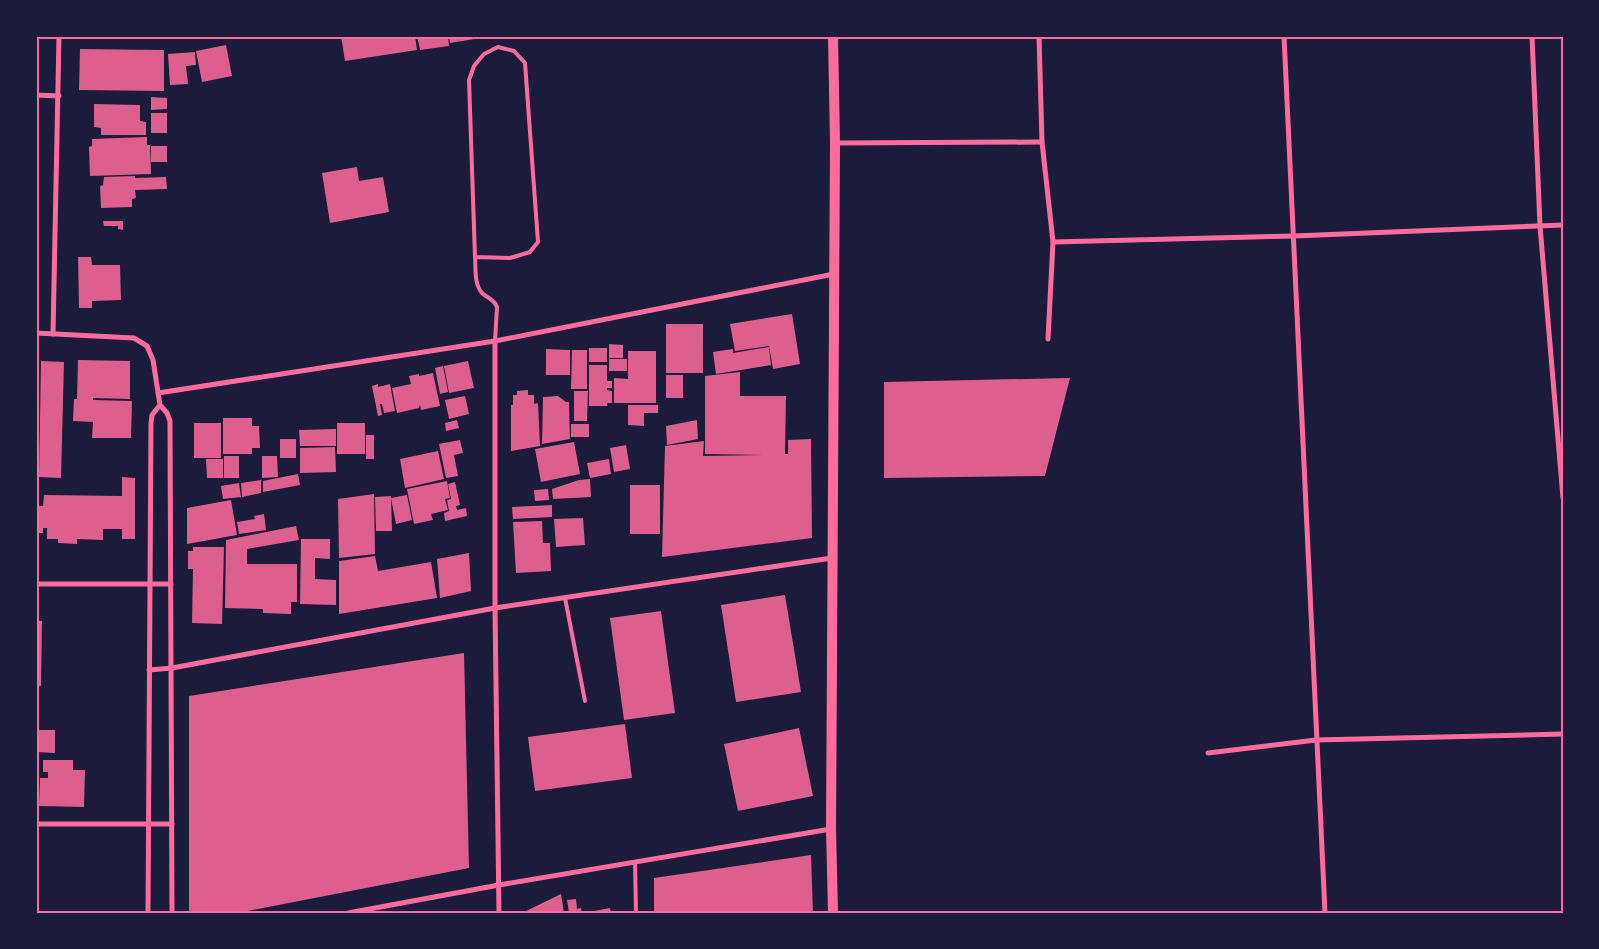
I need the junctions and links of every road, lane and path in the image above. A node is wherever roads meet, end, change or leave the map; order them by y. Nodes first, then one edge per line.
1 (59, 36) edge
2 (833, 36) edge
3 (1039, 36) edge
4 (1284, 36) edge
5 (1532, 36) edge
6 (36, 95) edge
7 (59, 96) junction
8 (835, 142) junction
9 (1042, 142) junction
10 (1563, 225) edge
11 (1540, 226) junction
12 (1294, 236) junction
13 (1053, 242) junction
14 (475, 257) junction
15 (834, 274) junction
16 (36, 333) edge
17 (53, 334) junction
18 (1048, 338) dead end
19 (495, 341) junction
20 (158, 393) junction
21 (160, 405) junction
22 (1562, 479) edge
23 (1563, 498) edge
24 (832, 558) junction
25 (36, 584) edge
26 (171, 584) junction
27 (149, 585) junction
28 (565, 598) junction
29 (495, 608) junction
30 (172, 668) junction
31 (149, 670) junction
32 (585, 702) dead end
33 (1563, 734) edge
34 (1316, 740) junction
35 (1208, 753) dead end
36 (36, 824) edge
37 (172, 824) junction
38 (149, 825) junction
39 (831, 829) junction
40 (635, 862) junction
41 (498, 885) junction
42 (148, 913) edge
43 (172, 913) edge
44 (348, 913) edge
45 (499, 913) edge
46 (636, 913) edge
47 (833, 913) edge
48 (1325, 913) edge

1 - 7 street
2 - 8 main road
3 - 9 street
4 - 12 street
5 - 11 street
6 - 7 street
7 - 17 street
8 - 9 street
8 - 15 main road
9 - 13 street
10 - 11 street
11 - 12 street
11 - 22 street
12 - 13 street
12 - 34 street
13 - 18 street
14 - 14 lane
14 - 19 lane
15 - 19 street
15 - 24 main road
16 - 17 street
17 - 20 street
19 - 20 street
19 - 29 street
20 - 21 street
21 - 26 street
21 - 27 street
22 - 23 street
24 - 28 street
24 - 39 main road
25 - 27 street
26 - 27 street
26 - 30 street
27 - 31 street
28 - 29 street
28 - 32 lane
29 - 30 street
29 - 41 street
30 - 31 street
30 - 37 street
31 - 38 street
33 - 34 street
34 - 35 street
34 - 48 street
36 - 38 street
37 - 38 street
37 - 43 street
38 - 42 street
39 - 40 street
39 - 47 main road
40 - 41 street
40 - 46 lane
41 - 44 street
41 - 45 street

